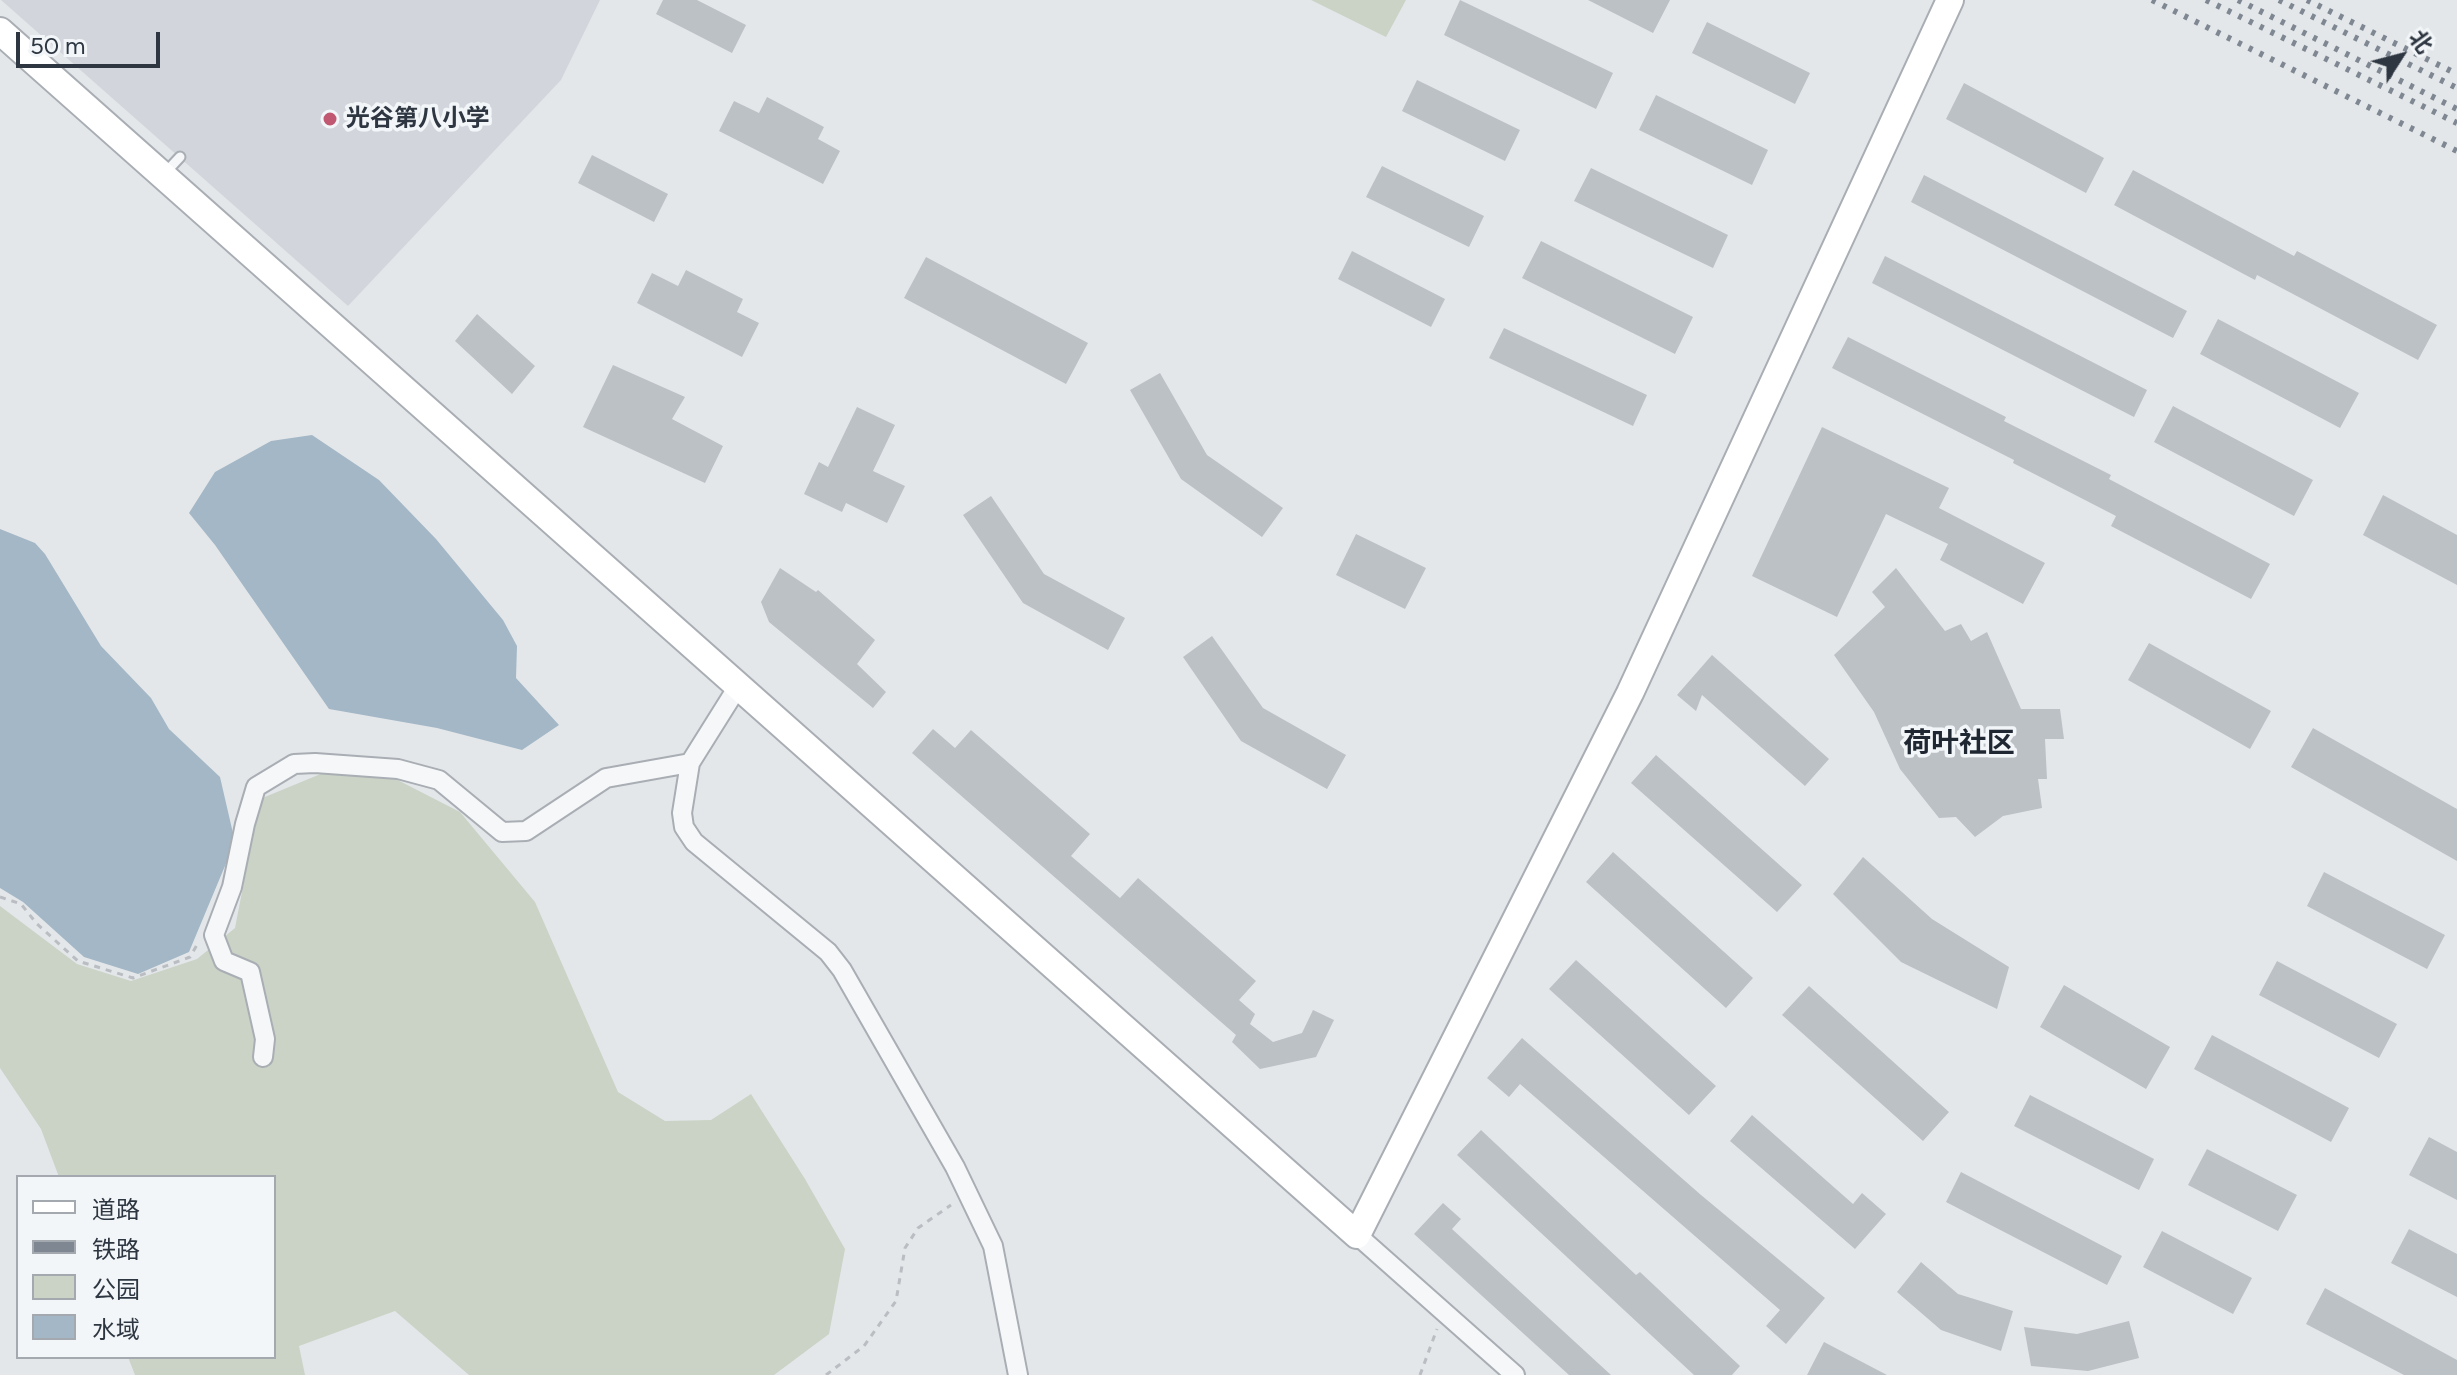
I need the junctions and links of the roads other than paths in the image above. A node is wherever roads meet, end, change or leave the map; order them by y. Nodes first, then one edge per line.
1 (1950, 0) edge
2 (0, 31) edge
3 (737, 688) junction
4 (690, 763) junction
5 (263, 1057) dead end
6 (1357, 1235) junction
7 (1018, 1375) edge
8 (1515, 1375) edge

1 - 6 main road
2 - 3 main road
3 - 4 street
3 - 6 main road
4 - 5 street
4 - 7 street
6 - 8 street

